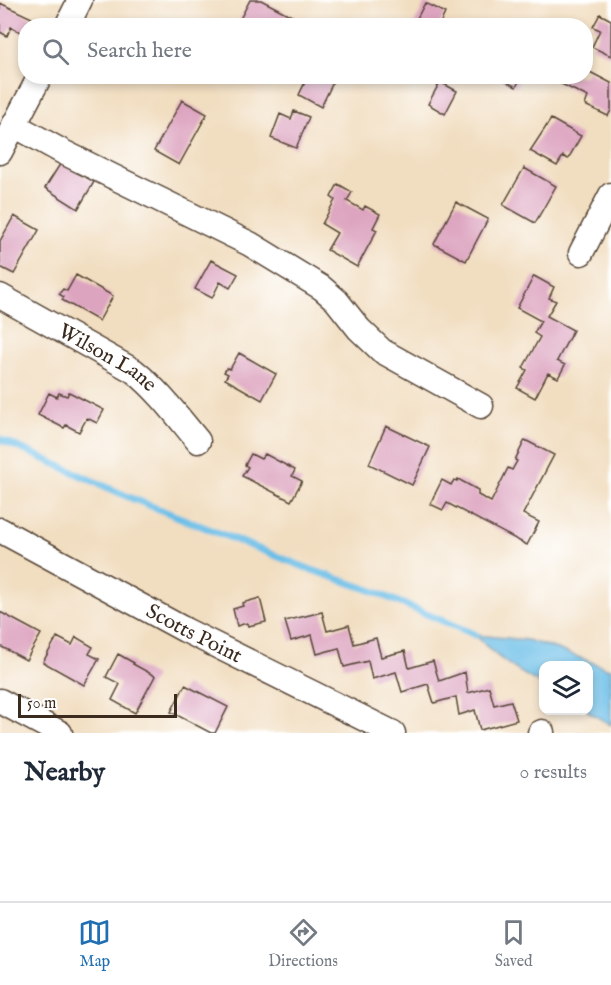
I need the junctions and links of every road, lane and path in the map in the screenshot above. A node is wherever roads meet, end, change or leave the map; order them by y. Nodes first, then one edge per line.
1 (80, 0) edge
2 (71, 18) edge
3 (36, 84) edge
4 (15, 125) junction
5 (0, 152) edge
6 (611, 195) edge
7 (581, 253) dead end
8 (0, 296) edge
9 (481, 406) dead end
10 (198, 441) dead end
11 (0, 530) edge
12 (0, 701) edge
13 (60, 733) edge
14 (393, 733) edge

1 - 2 street
3 - 4 street
4 - 5 street
4 - 9 street
6 - 7 street
8 - 10 street, Wilson Lane
11 - 14 street, Scotts Point
12 - 13 street

